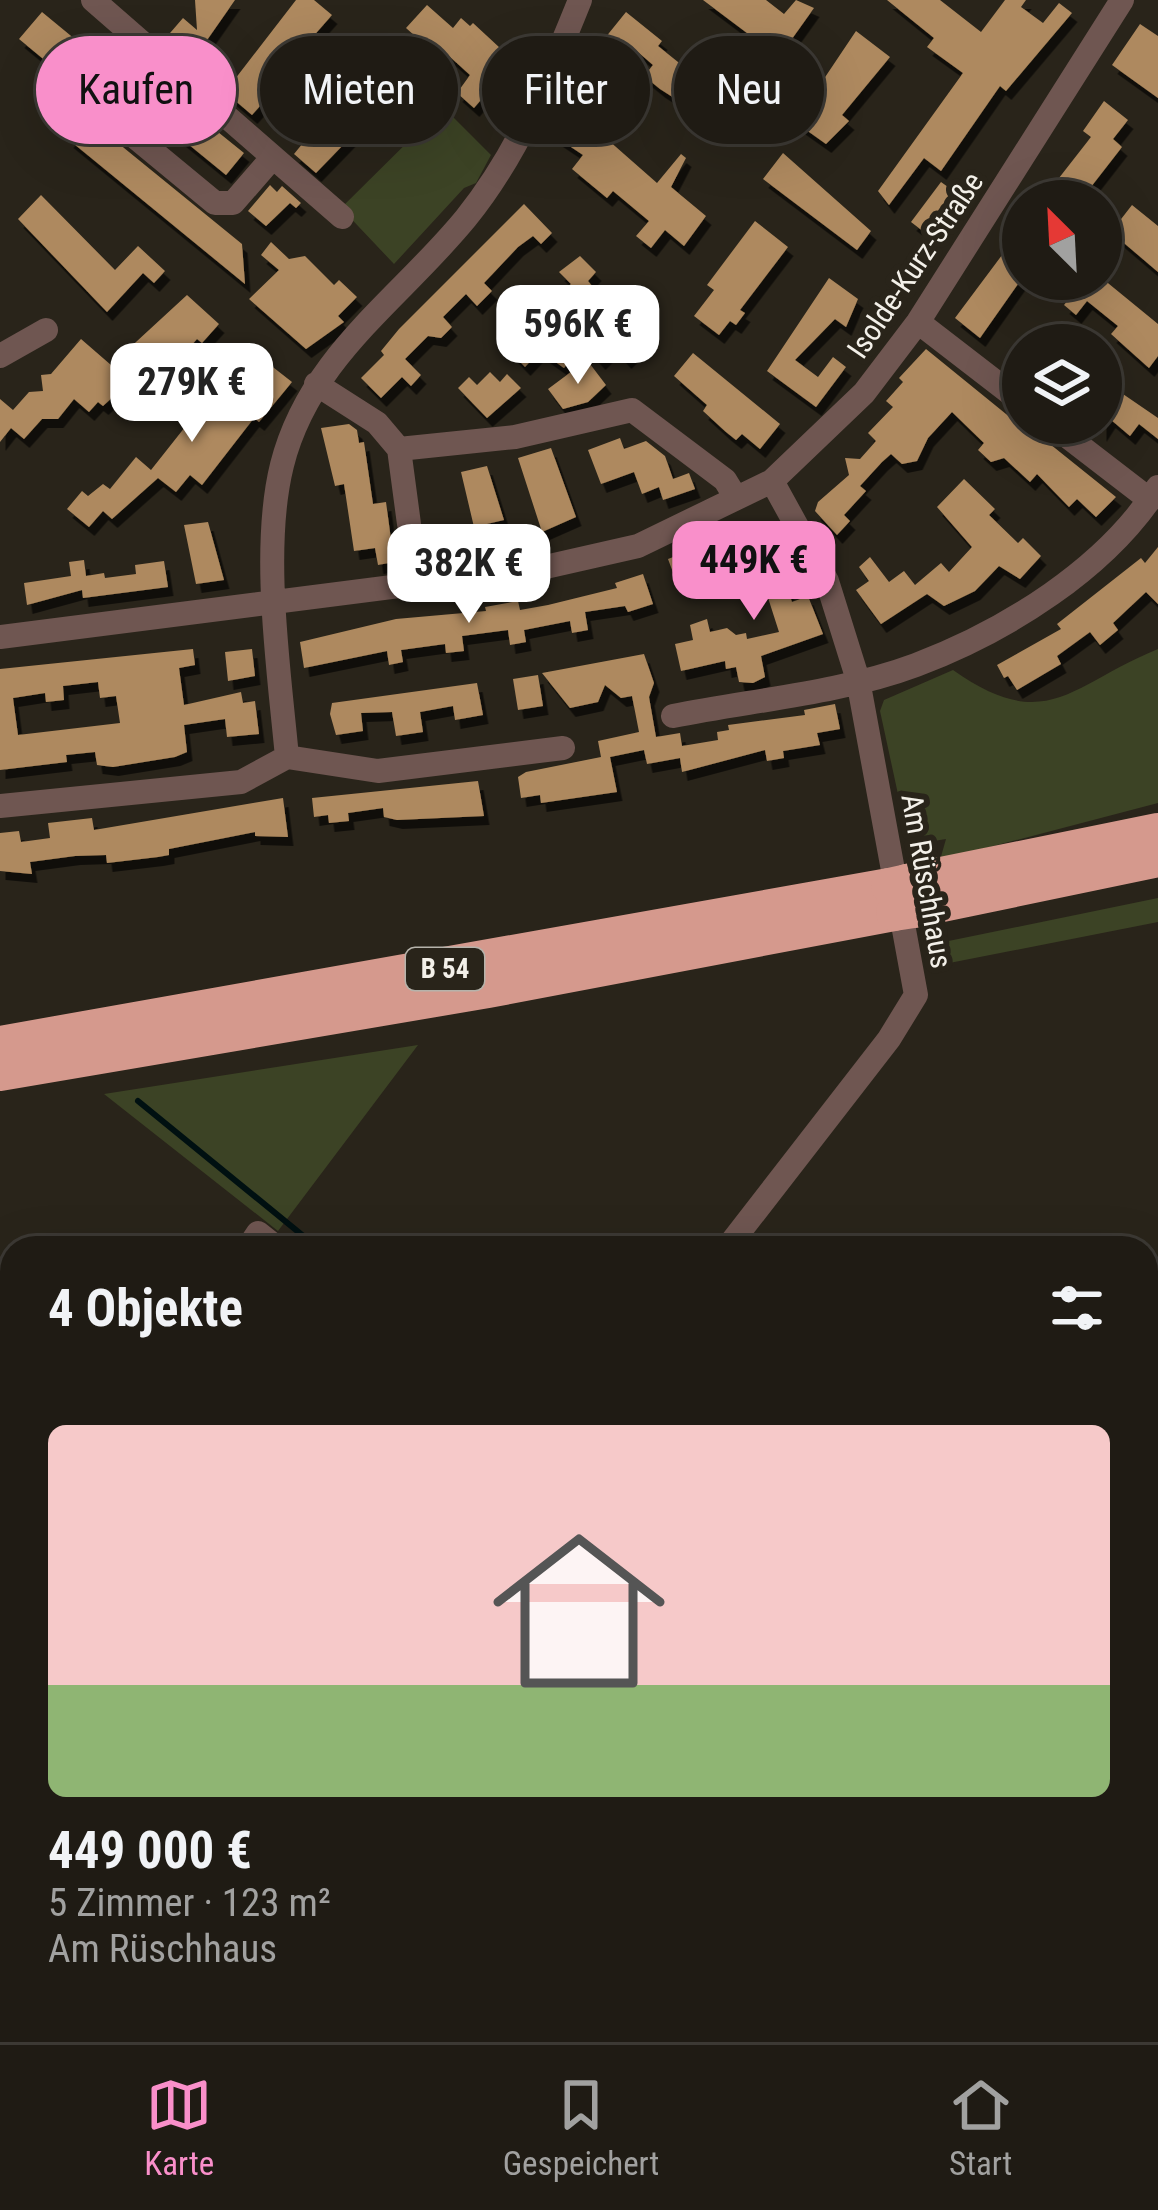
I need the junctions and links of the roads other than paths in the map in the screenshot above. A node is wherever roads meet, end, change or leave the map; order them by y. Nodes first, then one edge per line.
1 (93, 0) edge
2 (580, 0) edge
3 (1122, 0) edge
4 (132, 36) edge
5 (236, 126) edge
6 (144, 144) edge
7 (273, 157) junction
8 (342, 217) dead end
9 (918, 322) junction
10 (46, 330) dead end
11 (0, 356) edge
12 (316, 384) junction
13 (1002, 387) edge
14 (1081, 444) edge
15 (399, 449) junction
16 (772, 481) junction
17 (1154, 493) edge
18 (736, 498) junction
19 (409, 524) dead end
20 (273, 604) junction
21 (0, 637) edge
22 (859, 680) junction
23 (673, 716) dead end
24 (563, 748) dead end
25 (287, 757) junction
26 (0, 806) edge
27 (1158, 830) edge
28 (1158, 859) edge
29 (901, 898) junction
30 (0, 1044) edge
31 (0, 1072) edge
32 (736, 1236) edge

1 - 4 street
2 - 12 street
3 - 9 street, Isolde-Kurz-Straße
5 - 7 street
6 - 7 street
7 - 8 street
9 - 13 street
9 - 16 street, Isolde-Kurz-Straße
10 - 11 street
12 - 15 street
12 - 20 street
14 - 17 street
15 - 18 street
15 - 19 street
16 - 18 street, Isolde-Kurz-Straße
16 - 22 street, Am Rüschhaus
17 - 22 street
18 - 20 street, Isolde-Kurz-Straße
20 - 21 street, Isolde-Kurz-Straße
20 - 25 street
22 - 23 street
22 - 32 street, Am Rüschhaus
24 - 25 street
25 - 26 street
27 - 29 highway, B 54
28 - 29 highway, B 54
29 - 30 highway, B 54
29 - 31 highway, B 54

